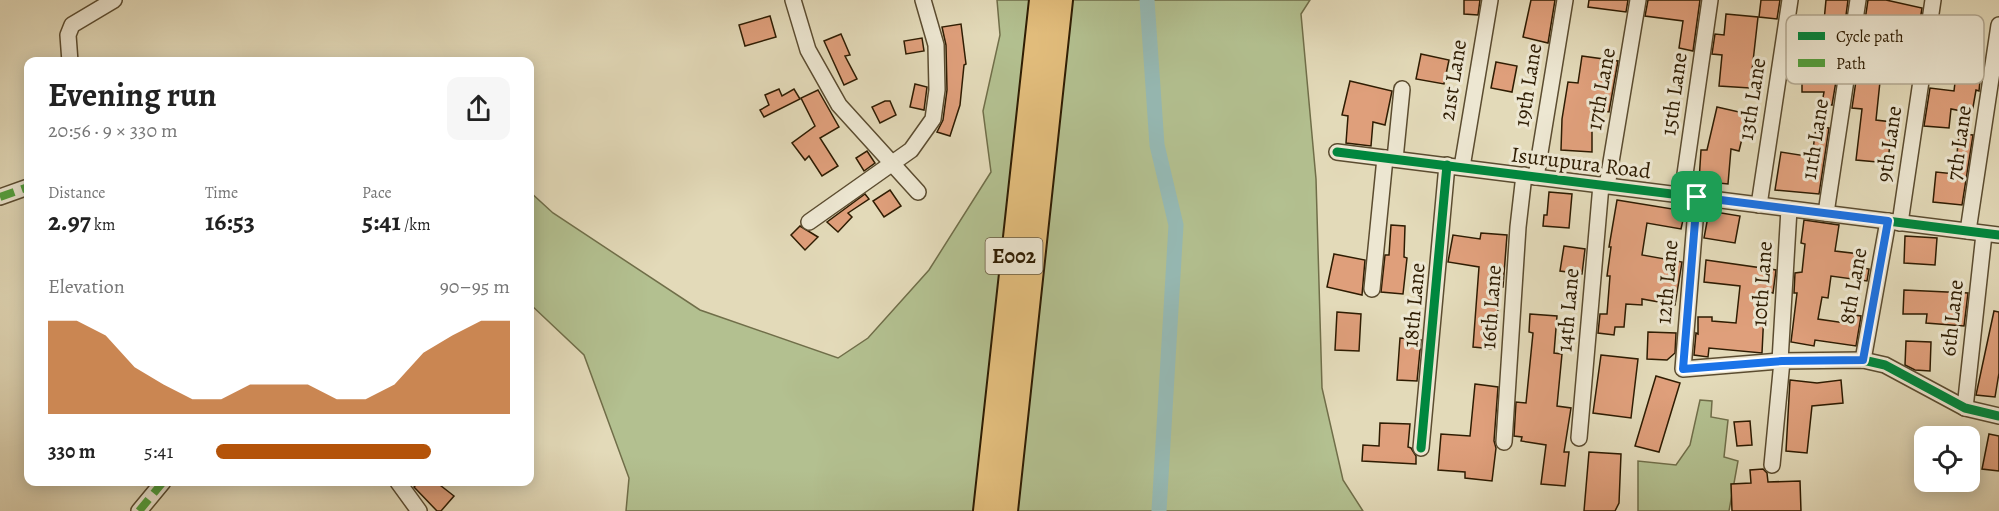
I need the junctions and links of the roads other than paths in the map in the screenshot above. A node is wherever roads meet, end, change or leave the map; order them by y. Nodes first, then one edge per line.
1 (114, 0) edge
2 (793, 0) edge
3 (923, 0) edge
4 (1041, 0) edge
5 (1061, 0) edge
6 (1490, 0) edge
7 (1564, 0) edge
8 (1638, 0) edge
9 (1710, 0) edge
10 (1790, 0) edge
11 (1858, 0) edge
12 (1933, 0) edge
13 (1788, 15) edge
14 (1856, 15) edge
15 (1930, 15) edge
16 (1999, 25) edge
17 (1786, 26) edge
18 (70, 57) edge
19 (1845, 84) edge
20 (1918, 84) edge
21 (1402, 89) dead end
22 (1337, 152) dead end
23 (1390, 158) junction
24 (890, 163) junction
25 (1454, 166) junction
26 (1530, 176) junction
27 (1604, 185) junction
28 (24, 188) edge
29 (918, 192) dead end
30 (1690, 196) junction
31 (0, 197) edge
32 (1759, 205) junction
33 (1789, 209) junction
34 (1826, 213) junction
35 (810, 222) dead end
36 (1894, 222) junction
37 (1984, 233) edge
38 (1372, 289) dead end
39 (1863, 360) junction
40 (1781, 361) junction
41 (1965, 408) junction
42 (1999, 416) edge
43 (1579, 438) dead end
44 (1504, 442) dead end
45 (1421, 448) dead end
46 (1772, 465) dead end
47 (160, 486) edge
48 (401, 486) edge
49 (139, 511) edge
50 (419, 511) edge
51 (985, 511) edge
52 (1006, 511) edge

1 - 18 street
2 - 24 street
3 - 24 street
4 - 51 highway, E002
5 - 52 highway, E002
6 - 25 street, 21st Lane
7 - 26 street, 19th Lane
8 - 27 street, 17th Lane
9 - 30 street, 15th Lane
10 - 13 street, 13th Lane
11 - 14 street, 11th Lane
12 - 15 street, 9th Lane
16 - 37 street, 7th Lane
17 - 32 street, 13th Lane
19 - 34 street, 11th Lane
20 - 36 street, 9th Lane
21 - 23 street
22 - 23 street, Isurupura Road
23 - 25 street, Isurupura Road
23 - 38 street
24 - 29 street
24 - 35 street
25 - 26 street, Isurupura Road
25 - 45 street, 18th Lane
26 - 27 street, Isurupura Road
26 - 44 street, 16th Lane
27 - 30 street, Isurupura Road
27 - 43 street, 14th Lane
28 - 31 street
30 - 32 street, Isurupura Road
30 - 40 street, 12th Lane
32 - 33 street, Isurupura Road
33 - 34 street, Isurupura Road
33 - 40 street, 10th Lane
34 - 36 street, Isurupura Road
36 - 37 street, Isurupura Road
36 - 39 street, 8th Lane
37 - 41 street, 6th Lane
39 - 40 street
39 - 41 street
40 - 46 street, 10th Lane
41 - 42 street
47 - 49 street
48 - 50 street

